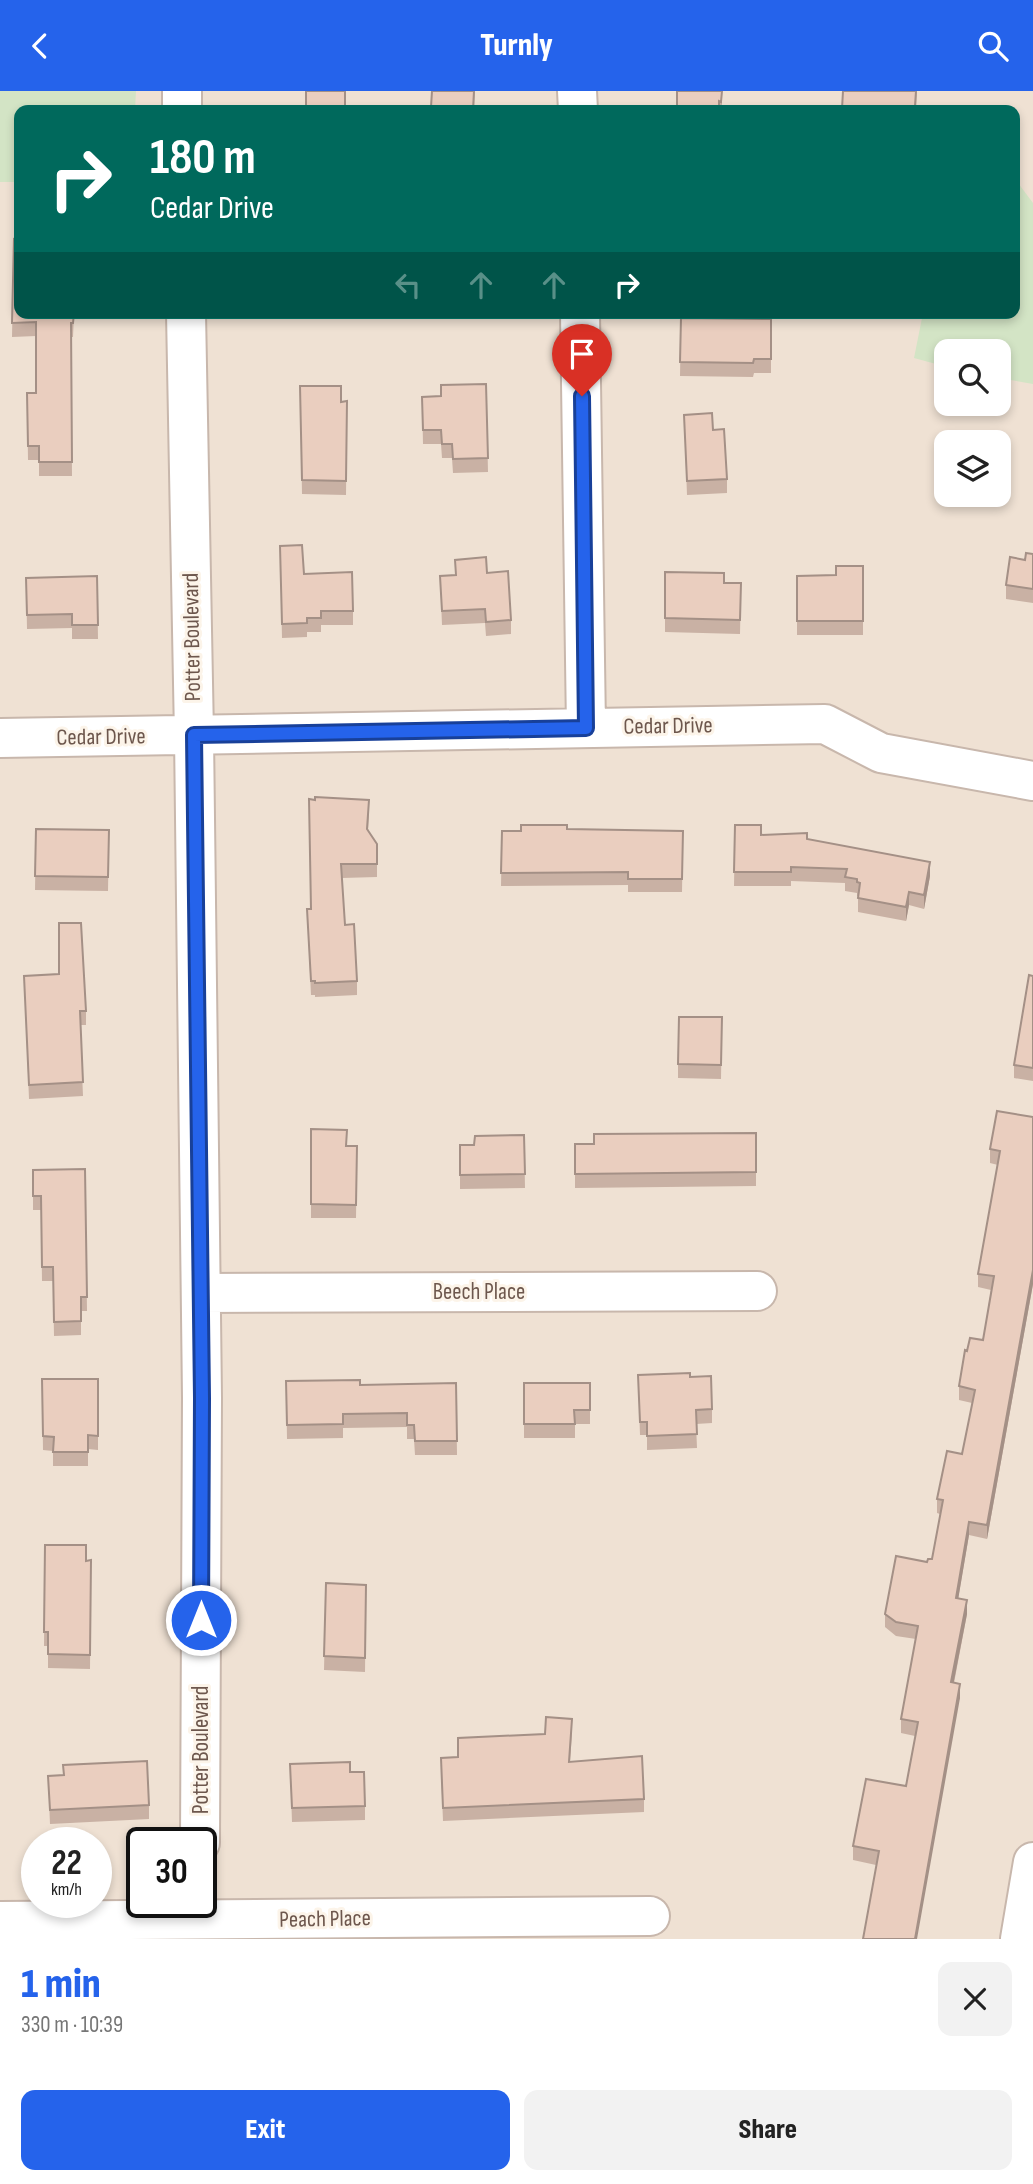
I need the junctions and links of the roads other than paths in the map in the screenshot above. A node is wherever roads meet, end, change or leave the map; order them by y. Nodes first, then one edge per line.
1 (186, 319) edge
2 (580, 319) edge
3 (586, 728) junction
4 (194, 735) junction
5 (0, 738) edge
6 (1033, 781) edge
7 (757, 1291) dead end
8 (201, 1293) junction
9 (200, 1827) edge
10 (1033, 1863) edge
11 (650, 1916) dead end
12 (200, 1920) edge
13 (0, 1921) edge
14 (1020, 1939) edge

1 - 4 street, Potter Boulevard
2 - 3 street
3 - 4 street, Cedar Drive
3 - 6 street, Cedar Drive
4 - 5 street, Cedar Drive
4 - 8 street, Potter Boulevard
7 - 8 street, Beech Place
8 - 9 street, Potter Boulevard
10 - 14 street
11 - 12 street, Peach Place
12 - 13 street, Peach Place

